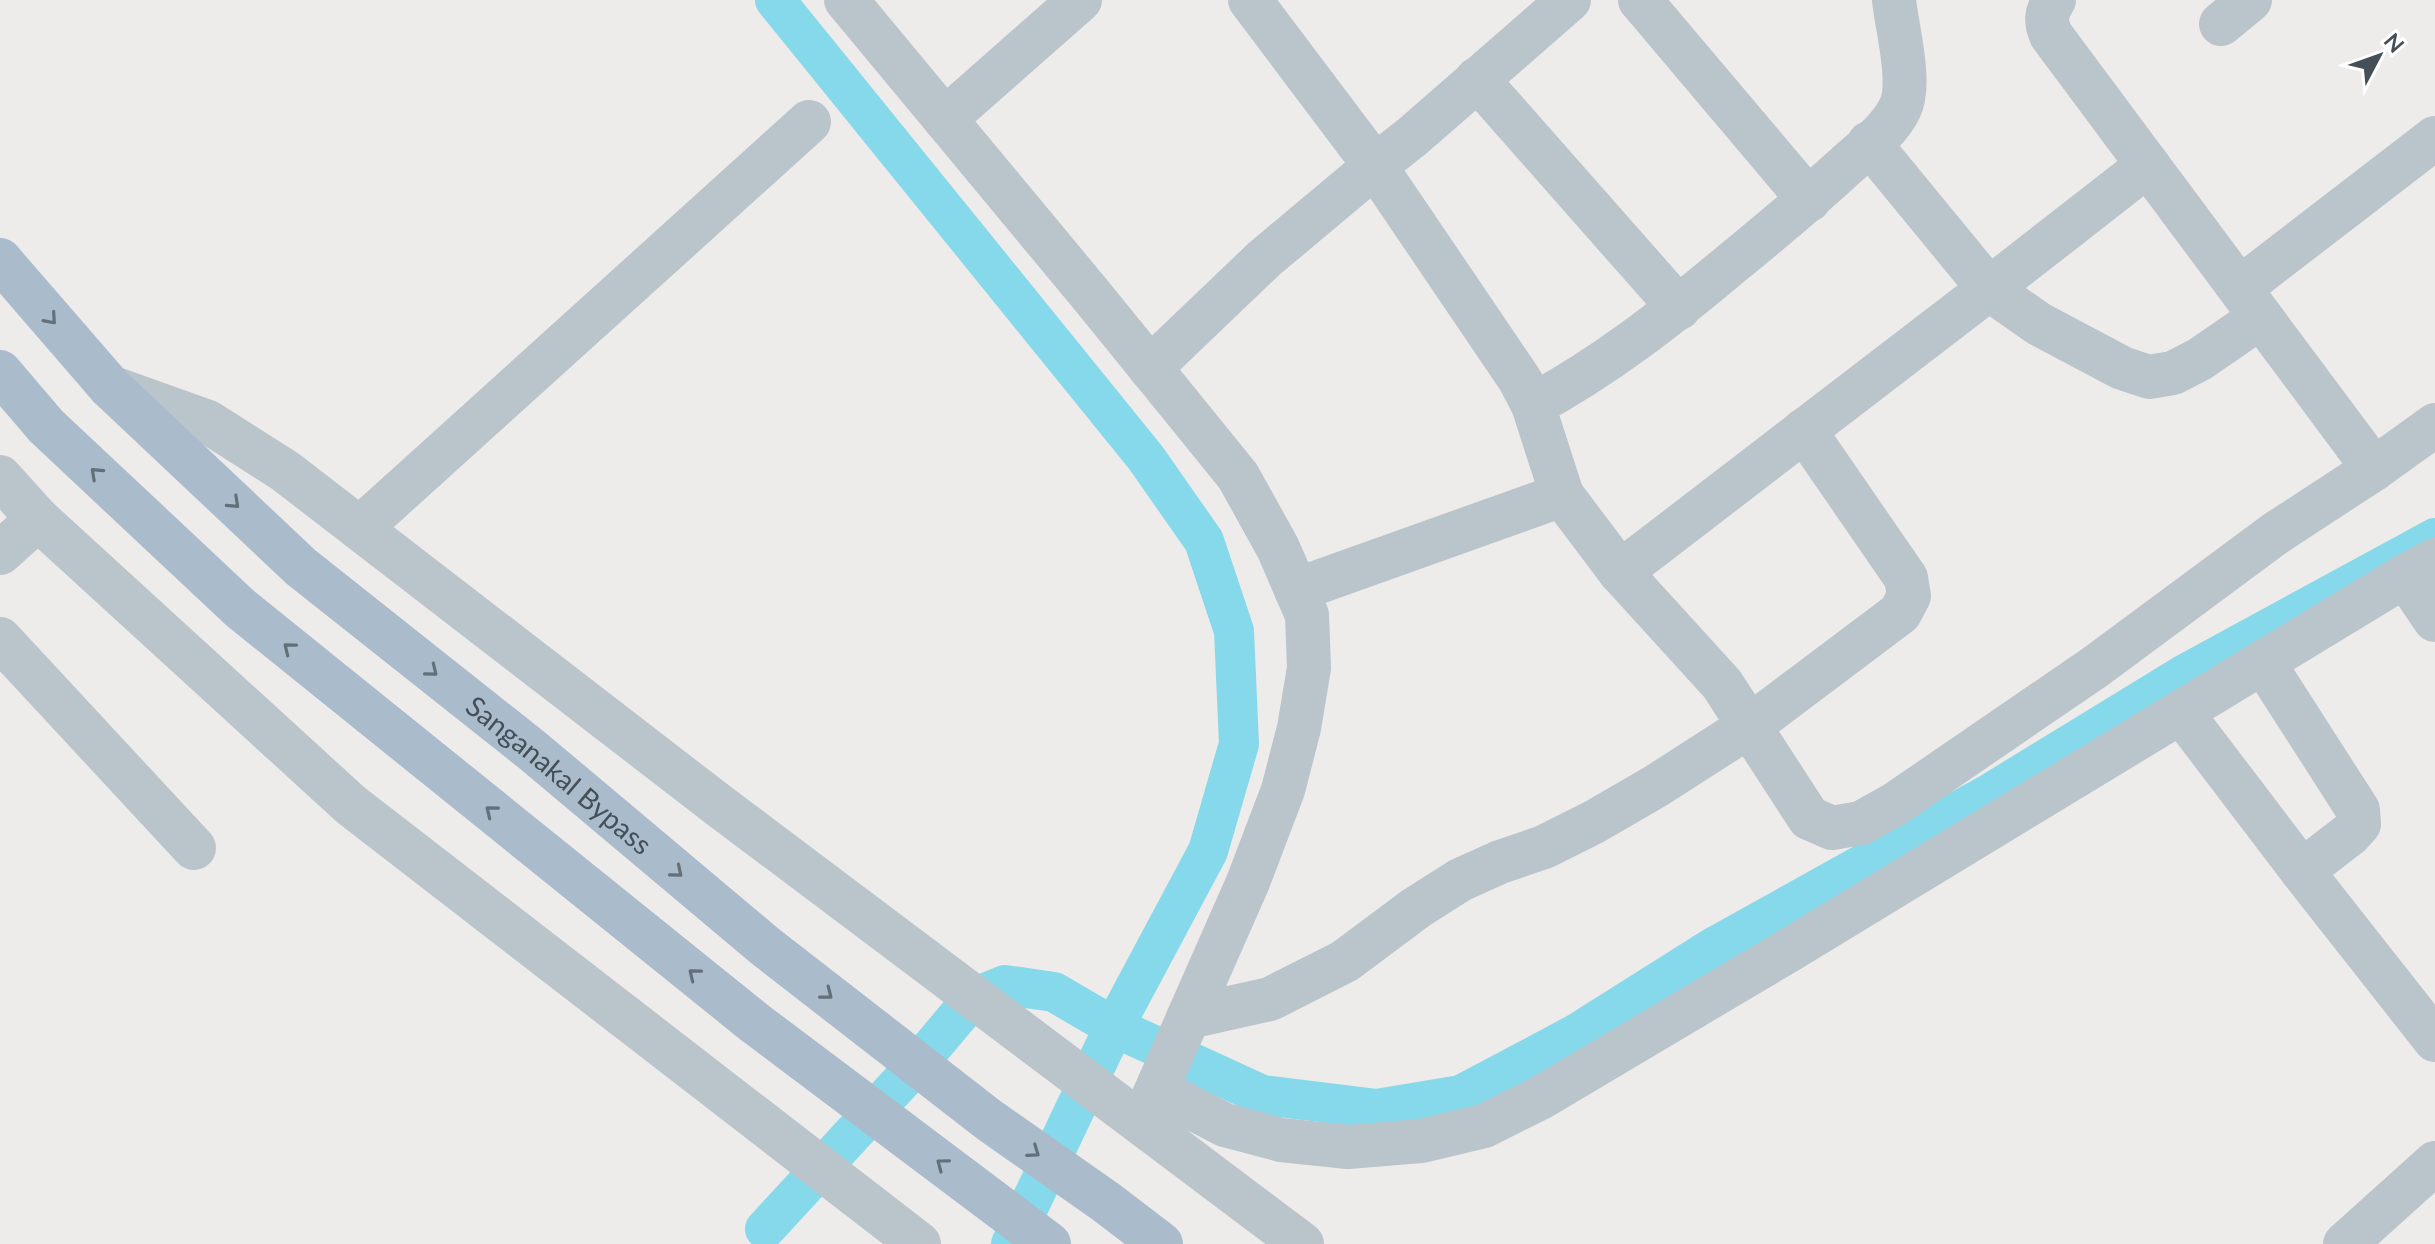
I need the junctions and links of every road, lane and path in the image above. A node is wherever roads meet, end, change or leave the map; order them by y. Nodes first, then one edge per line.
1 (846, 0) edge
2 (1080, 0) edge
3 (1250, 0) edge
4 (1569, 0) edge
5 (1640, 0) edge
6 (1894, 0) edge
7 (2054, 0) edge
8 (1477, 79) junction
9 (945, 119) junction
10 (809, 122) dead end
11 (2435, 138) edge
12 (1869, 143) junction
13 (2148, 165) junction
14 (1375, 166) junction
15 (1809, 200) junction
16 (0, 260) edge
17 (1989, 289) junction
18 (2251, 302) junction
19 (1679, 308) junction
20 (1150, 368) junction
21 (0, 372) edge
22 (110, 387) junction
23 (1533, 405) junction
24 (2435, 425) edge
25 (1804, 430) junction
26 (2374, 469) junction
27 (0, 477) edge
28 (1562, 495) junction
29 (38, 519) junction
30 (360, 528) junction
31 (0, 553) edge
32 (2420, 568) edge
33 (1620, 572) junction
34 (1296, 590) junction
35 (2435, 620) edge
36 (0, 639) edge
37 (2263, 662) junction
38 (2181, 712) junction
39 (1751, 725) junction
40 (194, 848) dead end
41 (2302, 871) junction
42 (1189, 1017) junction
43 (2435, 1040) edge
44 (1139, 1106) junction
45 (2435, 1163) edge
46 (919, 1244) edge
47 (1049, 1244) edge
48 (1161, 1244) edge
49 (1302, 1244) edge
50 (2345, 1244) edge

1 - 9 street
2 - 9 street
3 - 14 street
4 - 8 street
5 - 15 street
6 - 12 street
7 - 13 street
8 - 14 street
8 - 19 street
9 - 20 street
10 - 30 street
11 - 18 street
12 - 15 street
12 - 17 street
13 - 17 street
13 - 18 street
14 - 20 street
14 - 23 street
15 - 19 street
16 -> 22 main road, Sanganakal Bypass
17 - 18 street
17 - 25 street
18 - 26 street
19 - 23 street
20 - 34 street
47 -> 21 main road
22 - 30 street
22 -> 48 main road, Sanganakal Bypass
23 - 28 street
24 - 26 street
25 - 33 street
25 - 39 street
26 - 39 street
27 - 29 street
28 - 33 street
28 - 34 street
29 - 31 street
29 - 46 street
30 - 44 street
32 - 35 street
32 - 37 street
33 - 39 street
34 - 42 street
36 - 40 street
37 - 38 street
37 - 41 street
38 - 41 street
38 - 44 street
39 - 42 street
41 - 43 street
42 - 44 street
44 - 49 street
45 - 50 street

